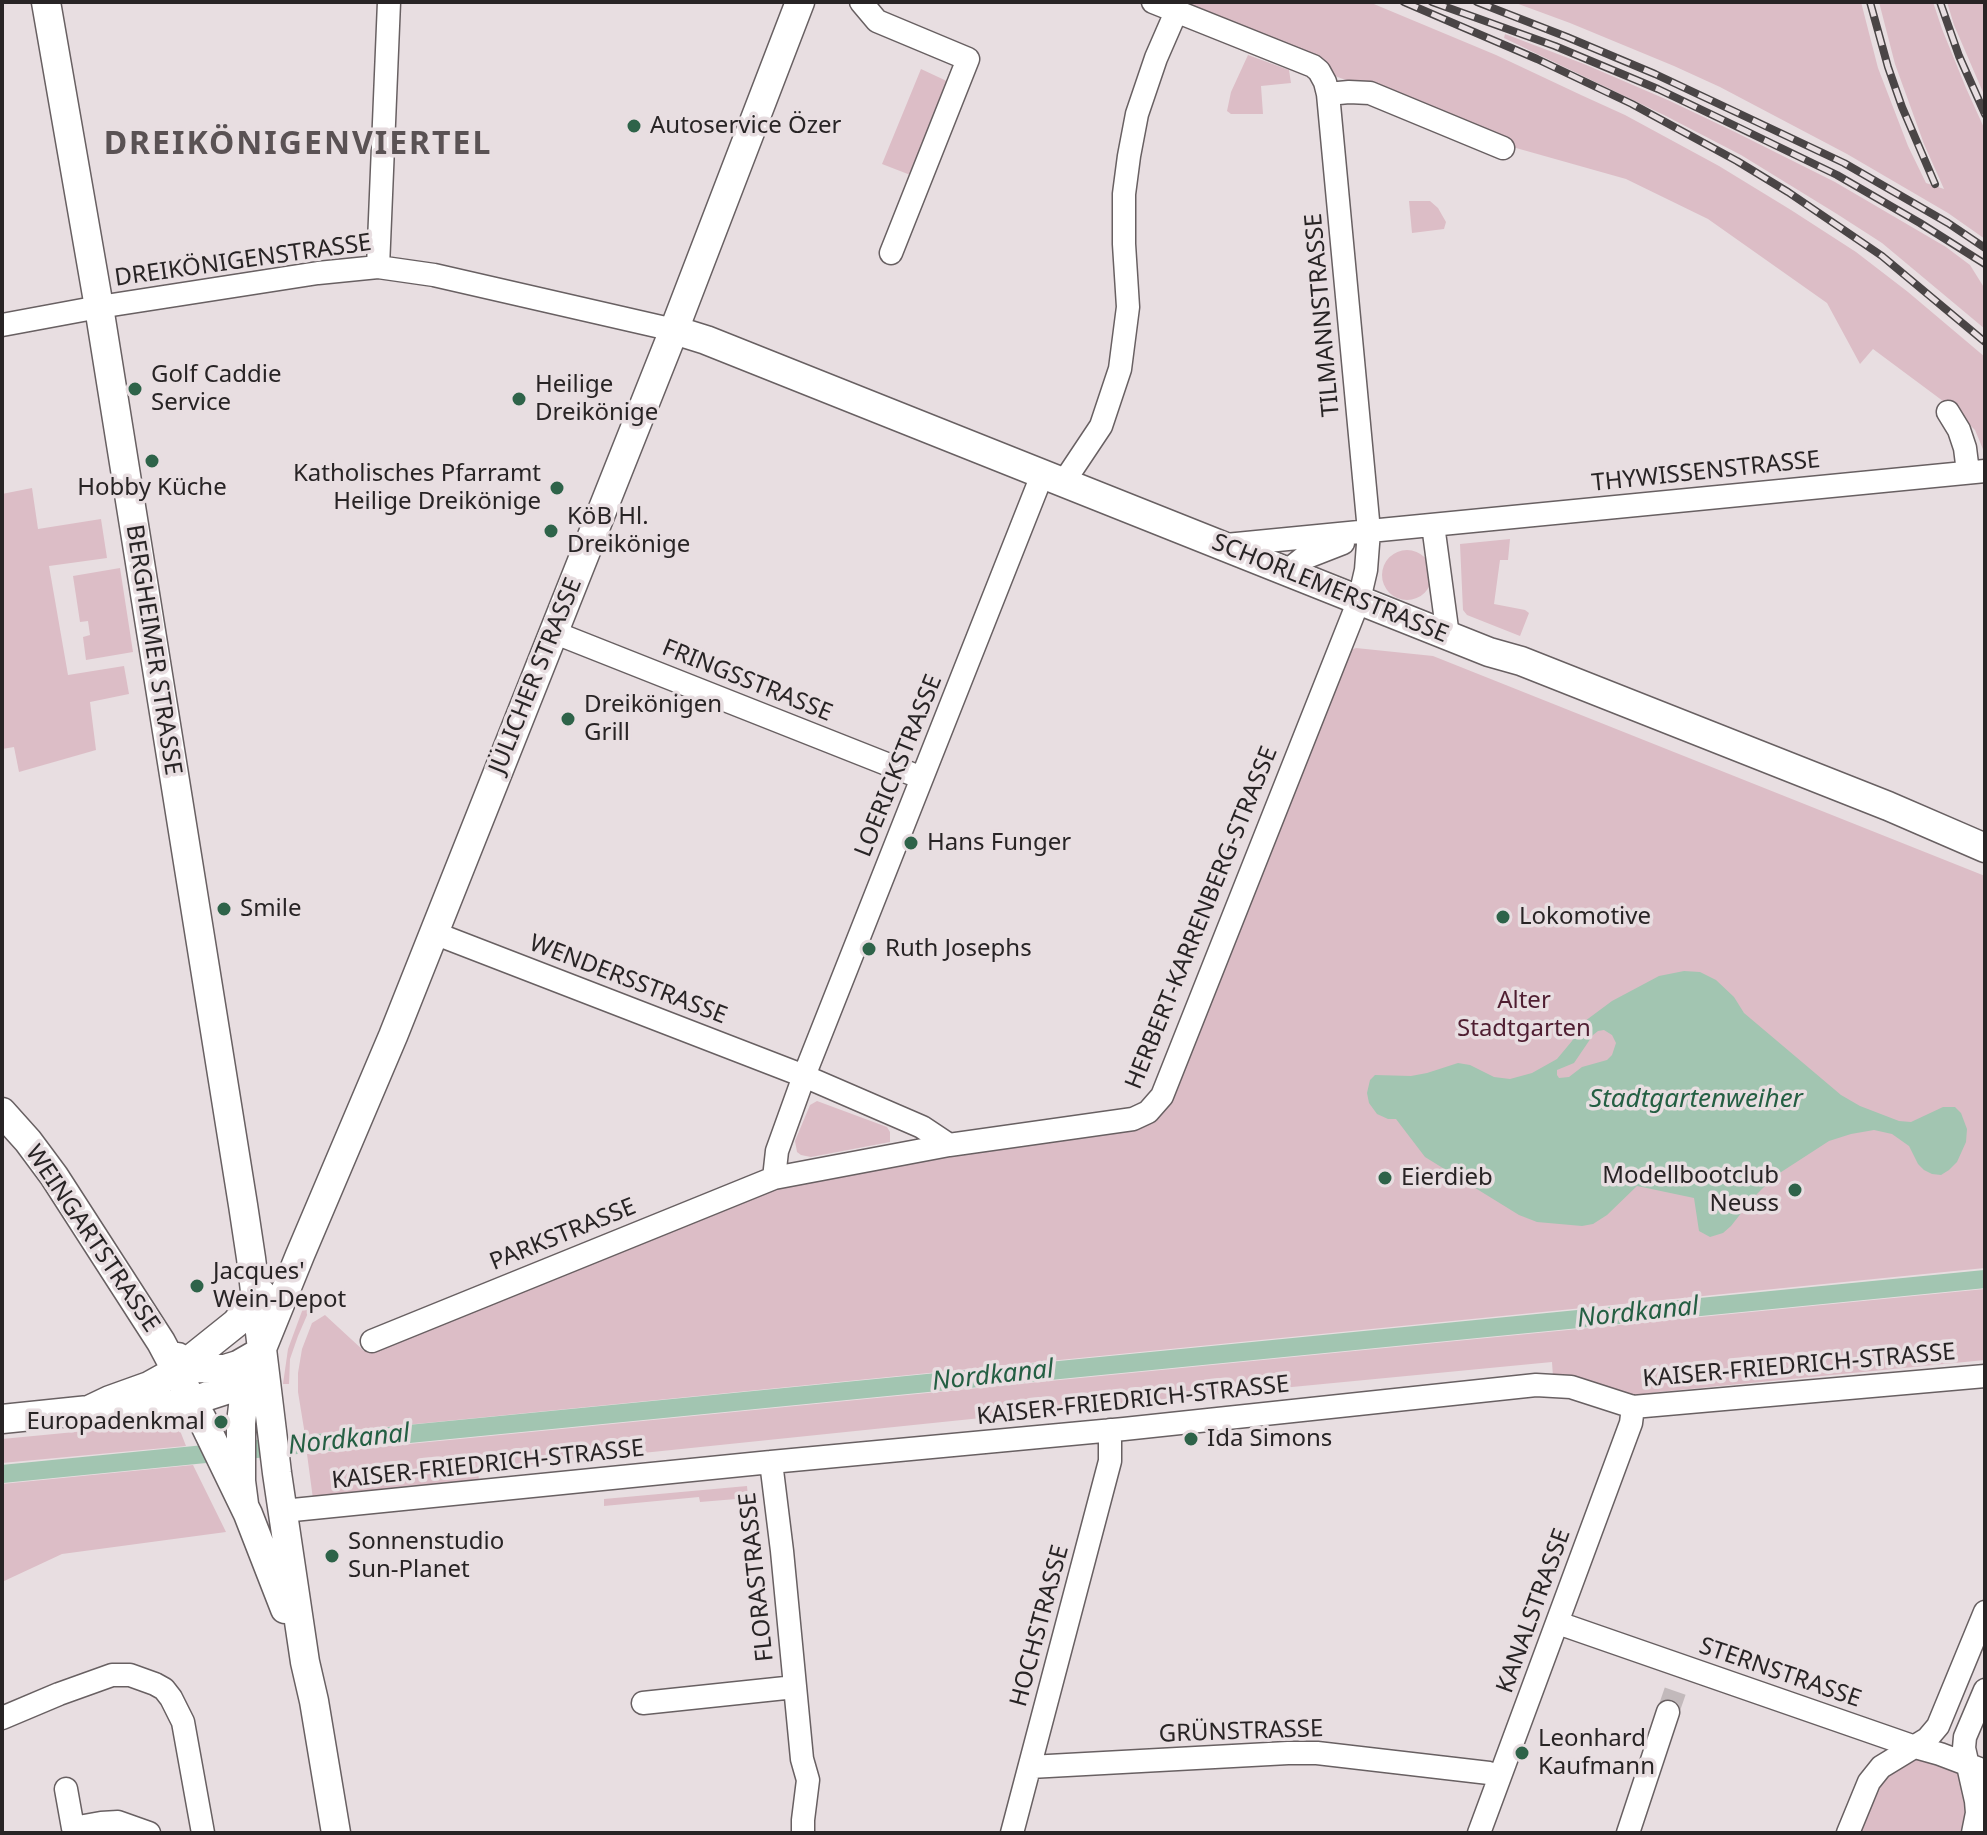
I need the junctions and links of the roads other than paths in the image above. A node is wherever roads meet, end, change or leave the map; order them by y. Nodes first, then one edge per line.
1 (46, 2) edge
2 (389, 2) edge
3 (800, 2) edge
4 (861, 2) edge
5 (1153, 2) edge
6 (1176, 12) junction
7 (1328, 94) junction
8 (1503, 148) dead end
9 (891, 253) dead end
10 (378, 267) junction
11 (99, 307) junction
12 (2, 325) edge
13 (674, 330) junction
14 (1948, 412) dead end
15 (1977, 472) edge
16 (1052, 479) junction
17 (1433, 525) junction
18 (1369, 531) junction
19 (1222, 545) junction
20 (1287, 571) junction
21 (1359, 600) junction
22 (553, 632) junction
23 (1448, 636) junction
24 (922, 778) junction
25 (1985, 848) edge
26 (434, 933) junction
27 (393, 1036) junction
28 (804, 1076) junction
29 (2, 1112) edge
30 (949, 1145) junction
31 (344, 1151) junction
32 (774, 1178) junction
33 (255, 1299) junction
34 (372, 1341) dead end
35 (228, 1372) junction
36 (1985, 1376) edge
37 (1633, 1407) junction
38 (89, 1410) junction
39 (2, 1419) edge
40 (1110, 1430) junction
41 (264, 1435) junction
42 (771, 1462) junction
43 (257, 1490) junction
44 (283, 1511) junction
45 (1985, 1612) edge
46 (1558, 1623) junction
47 (305, 1662) junction
48 (795, 1687) junction
49 (1985, 1690) edge
50 (643, 1703) dead end
51 (1668, 1712) tunnel mouth
52 (2, 1718) edge
53 (1915, 1747) junction
54 (1030, 1767) junction
55 (1976, 1768) edge
56 (1500, 1776) junction
57 (66, 1789) dead end
58 (149, 1833) edge
59 (203, 1833) edge
60 (336, 1833) edge
61 (803, 1833) edge
62 (1012, 1833) edge
63 (1479, 1833) edge
64 (1628, 1833) edge
65 (1848, 1833) edge
66 (1973, 1833) edge

1 - 11 main road, BERGHEIMER STRASSE
2 - 10 street
3 - 13 main road, JÜLICHER STRASSE
4 - 9 street
5 - 6 street
6 - 7 street
6 - 16 street, LOERICKSTRASSE
7 - 8 street
7 - 18 street, TILMANNSTRASSE
10 - 11 street, DREIKÖNIGENSTRASSE
10 - 13 street, DREIKÖNIGENSTRASSE
11 - 12 street, DREIKÖNIGENSTRASSE
11 - 33 main road, BERGHEIMER STRASSE
13 - 16 main road, SCHORLEMERSTRASSE
13 - 22 main road, JÜLICHER STRASSE
14 - 15 street
15 - 17 street, THYWISSENSTRASSE
16 - 19 main road, SCHORLEMERSTRASSE
16 - 24 street, LOERICKSTRASSE
17 - 18 street, THYWISSENSTRASSE
17 - 23 street
18 - 19 street, THYWISSENSTRASSE
18 - 20 street
18 - 21 street, TILMANNSTRASSE
19 - 20 main road, SCHORLEMERSTRASSE
20 - 21 main road, SCHORLEMERSTRASSE
21 - 23 main road, SCHORLEMERSTRASSE
21 - 30 street, HERBERT-KARRENBERG-STRASSE
22 - 24 street, FRINGSSTRASSE
22 - 26 main road, JÜLICHER STRASSE
23 - 25 main road, SCHORLEMERSTRASSE
24 - 28 street, LOERICKSTRASSE
26 - 27 main road, JÜLICHER STRASSE
26 - 28 street, WENDERSSTRASSE
27 - 31 main road, JÜLICHER STRASSE
27 - 35 main road, JÜLICHER STRASSE
28 - 30 street, WENDERSSTRASSE
28 - 32 street, LOERICKSTRASSE
29 - 35 main road, WEINGARTSTRASSE
30 - 32 street, HERBERT-KARRENBERG-STRASSE
31 - 33 main road
31 - 35 main road, JÜLICHER STRASSE
32 - 34 street, PARKSTRASSE
33 - 35 main road, BERGHEIMER STRASSE
33 - 35 main road
33 - 35 main road
35 - 38 main road
35 - 38 main road
35 - 41 main road, BERGHEIMER STRASSE
35 - 41 main road
35 - 41 main road
35 - 43 main road
36 - 37 street, KAISER-FRIEDRICH-STRASSE
37 - 40 street, KAISER-FRIEDRICH-STRASSE
37 - 46 street, KANALSTRASSE
38 - 39 main road
40 - 42 street, KAISER-FRIEDRICH-STRASSE
40 - 54 street, HOCHSTRASSE
41 - 43 main road
41 - 43 main road
42 - 44 street, KAISER-FRIEDRICH-STRASSE
42 - 48 street, FLORASTRASSE
43 - 44 main road
43 - 47 main road
44 - 47 main road
45 - 53 street
46 - 53 street, STERNSTRASSE
46 - 56 street, KANALSTRASSE
47 - 60 main road
48 - 50 street, FLORASTRASSE
48 - 61 street, FLORASTRASSE
49 - 55 street
51 - 64 street
52 - 59 street
53 - 55 street, STERNSTRASSE
53 - 65 street
54 - 56 street, GRÜNSTRASSE
54 - 62 street, HOCHSTRASSE
55 - 66 street
56 - 63 street, KANALSTRASSE
57 - 58 street

